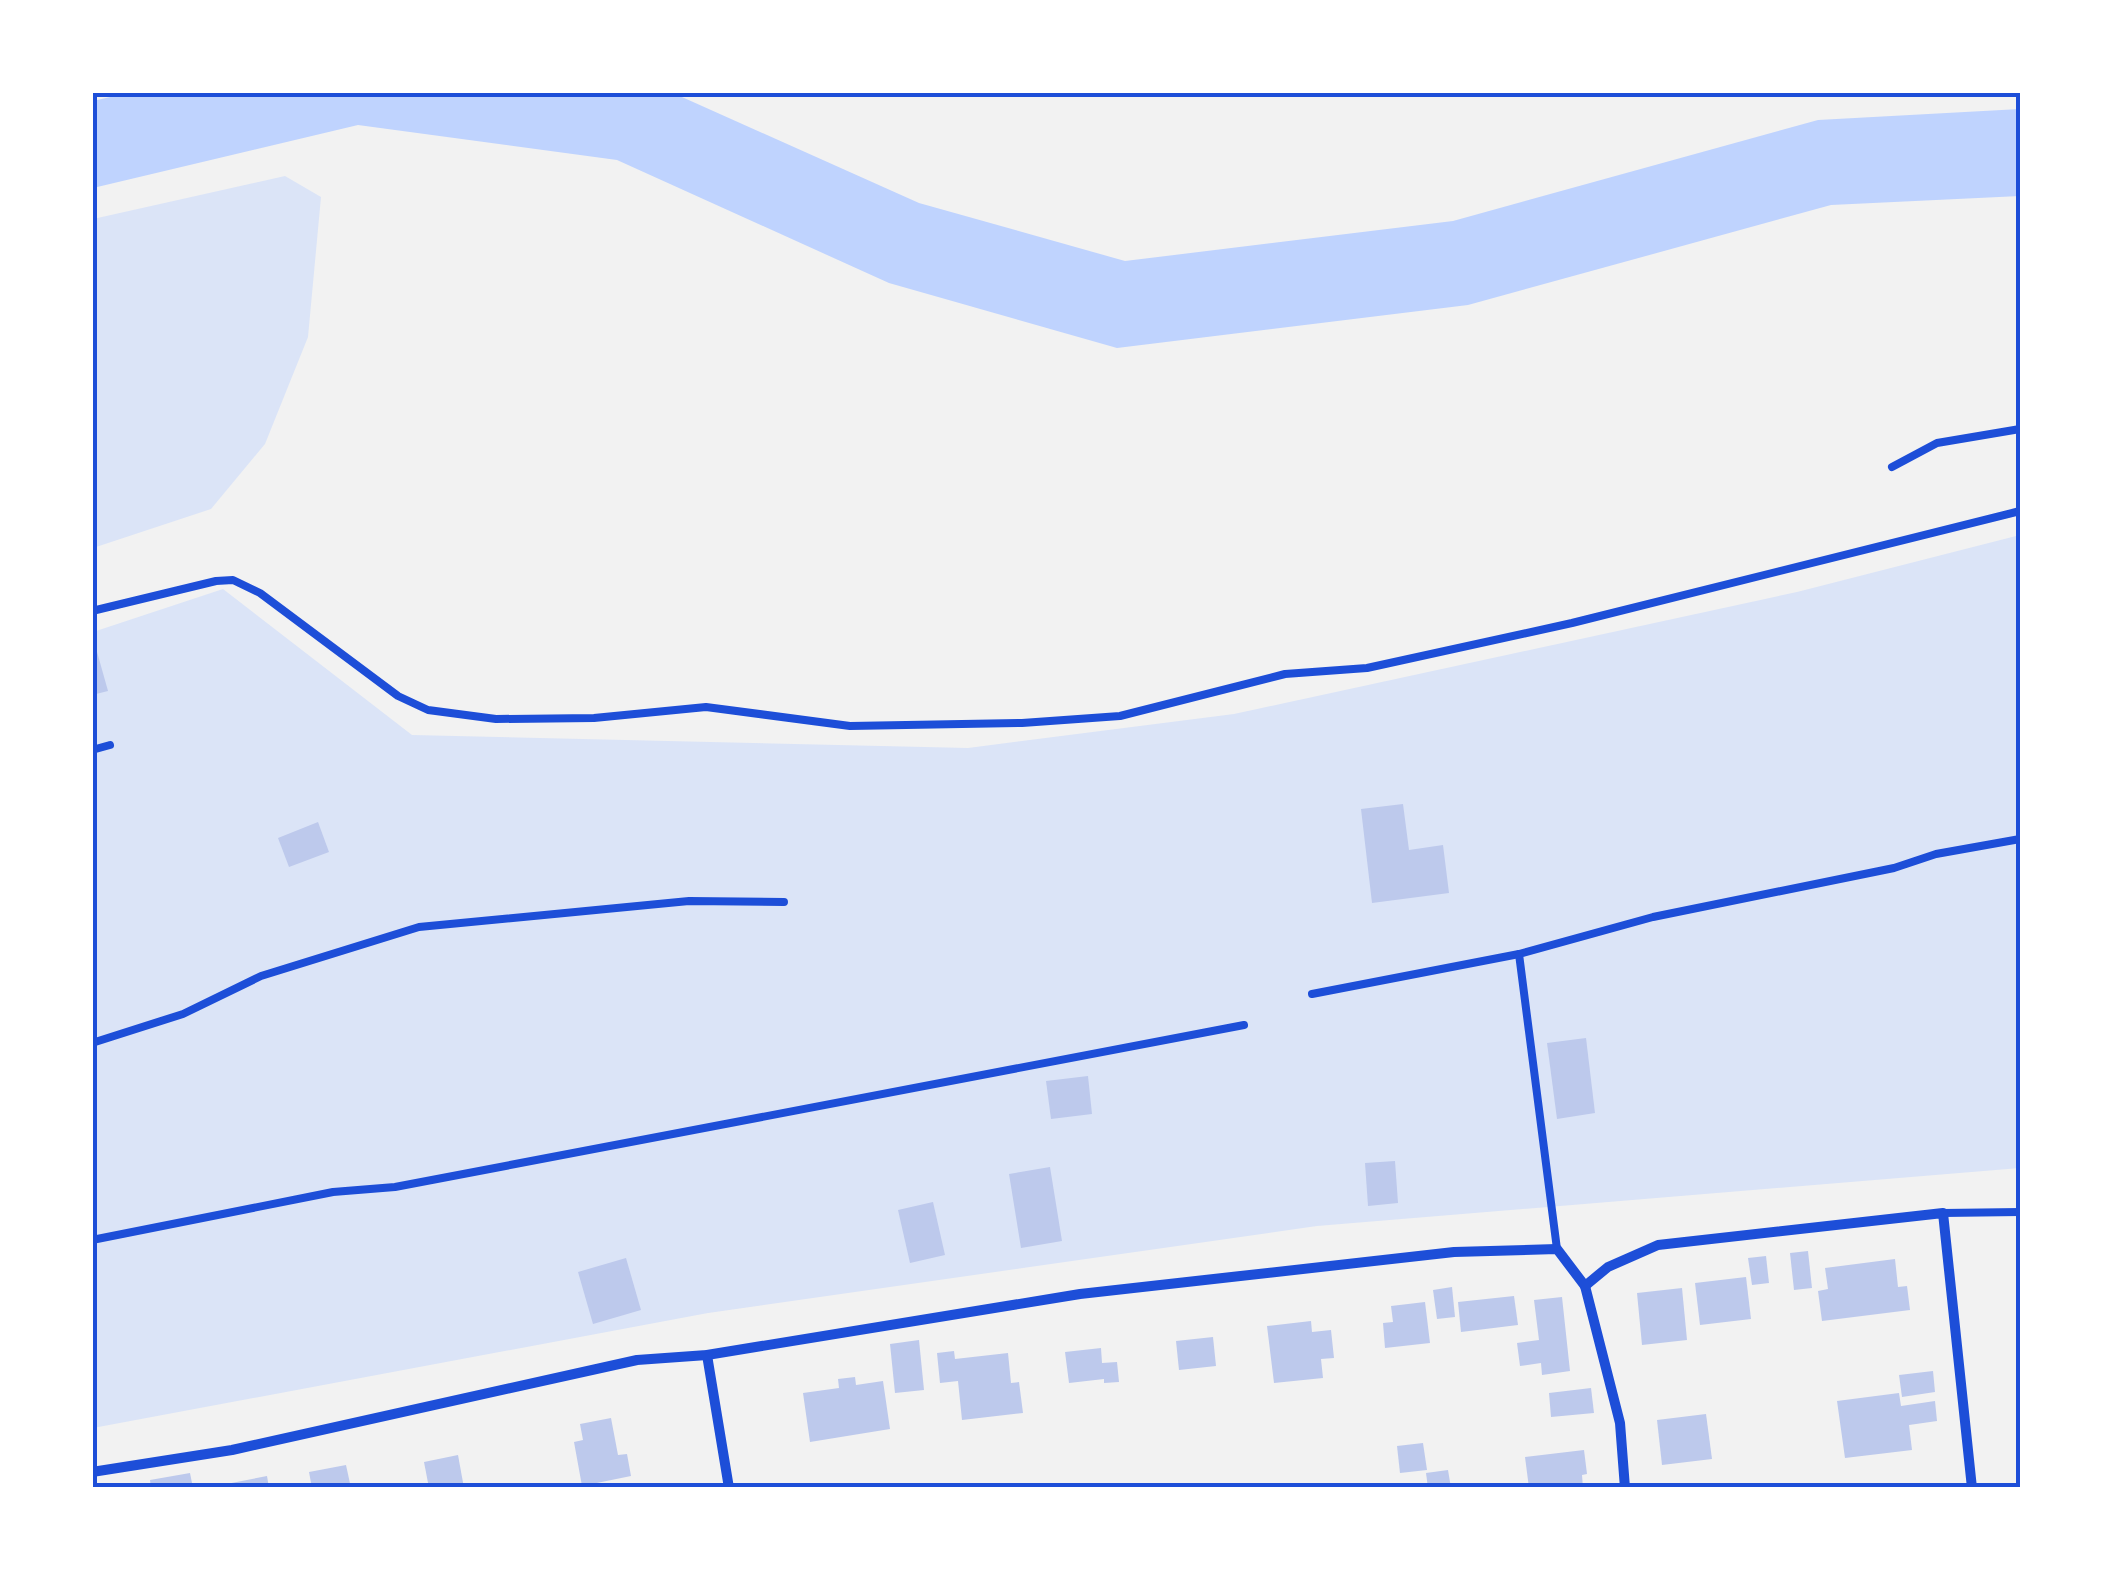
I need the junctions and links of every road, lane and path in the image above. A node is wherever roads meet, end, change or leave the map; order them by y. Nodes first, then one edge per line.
1 (2020, 429) edge
2 (1892, 467) dead end
3 (2020, 511) edge
4 (92, 611) edge
5 (110, 744) dead end
6 (92, 750) edge
7 (2020, 839) edge
8 (784, 902) dead end
9 (1518, 954) junction
10 (1312, 994) dead end
11 (1244, 1025) dead end
12 (92, 1043) edge
13 (1943, 1212) junction
14 (2020, 1212) edge
15 (92, 1240) edge
16 (1557, 1249) junction
17 (1586, 1286) junction
18 (707, 1356) junction
19 (92, 1472) edge
20 (729, 1488) edge
21 (1625, 1488) edge
22 (1972, 1488) edge

1 - 2 lane
3 - 4 lane
5 - 6 lane
7 - 9 lane
8 - 12 lane
9 - 10 lane
9 - 16 lane
11 - 15 lane
13 - 14 lane
13 - 17 street
13 - 22 street
16 - 17 street
16 - 18 street
17 - 21 street
18 - 19 street
18 - 20 street

